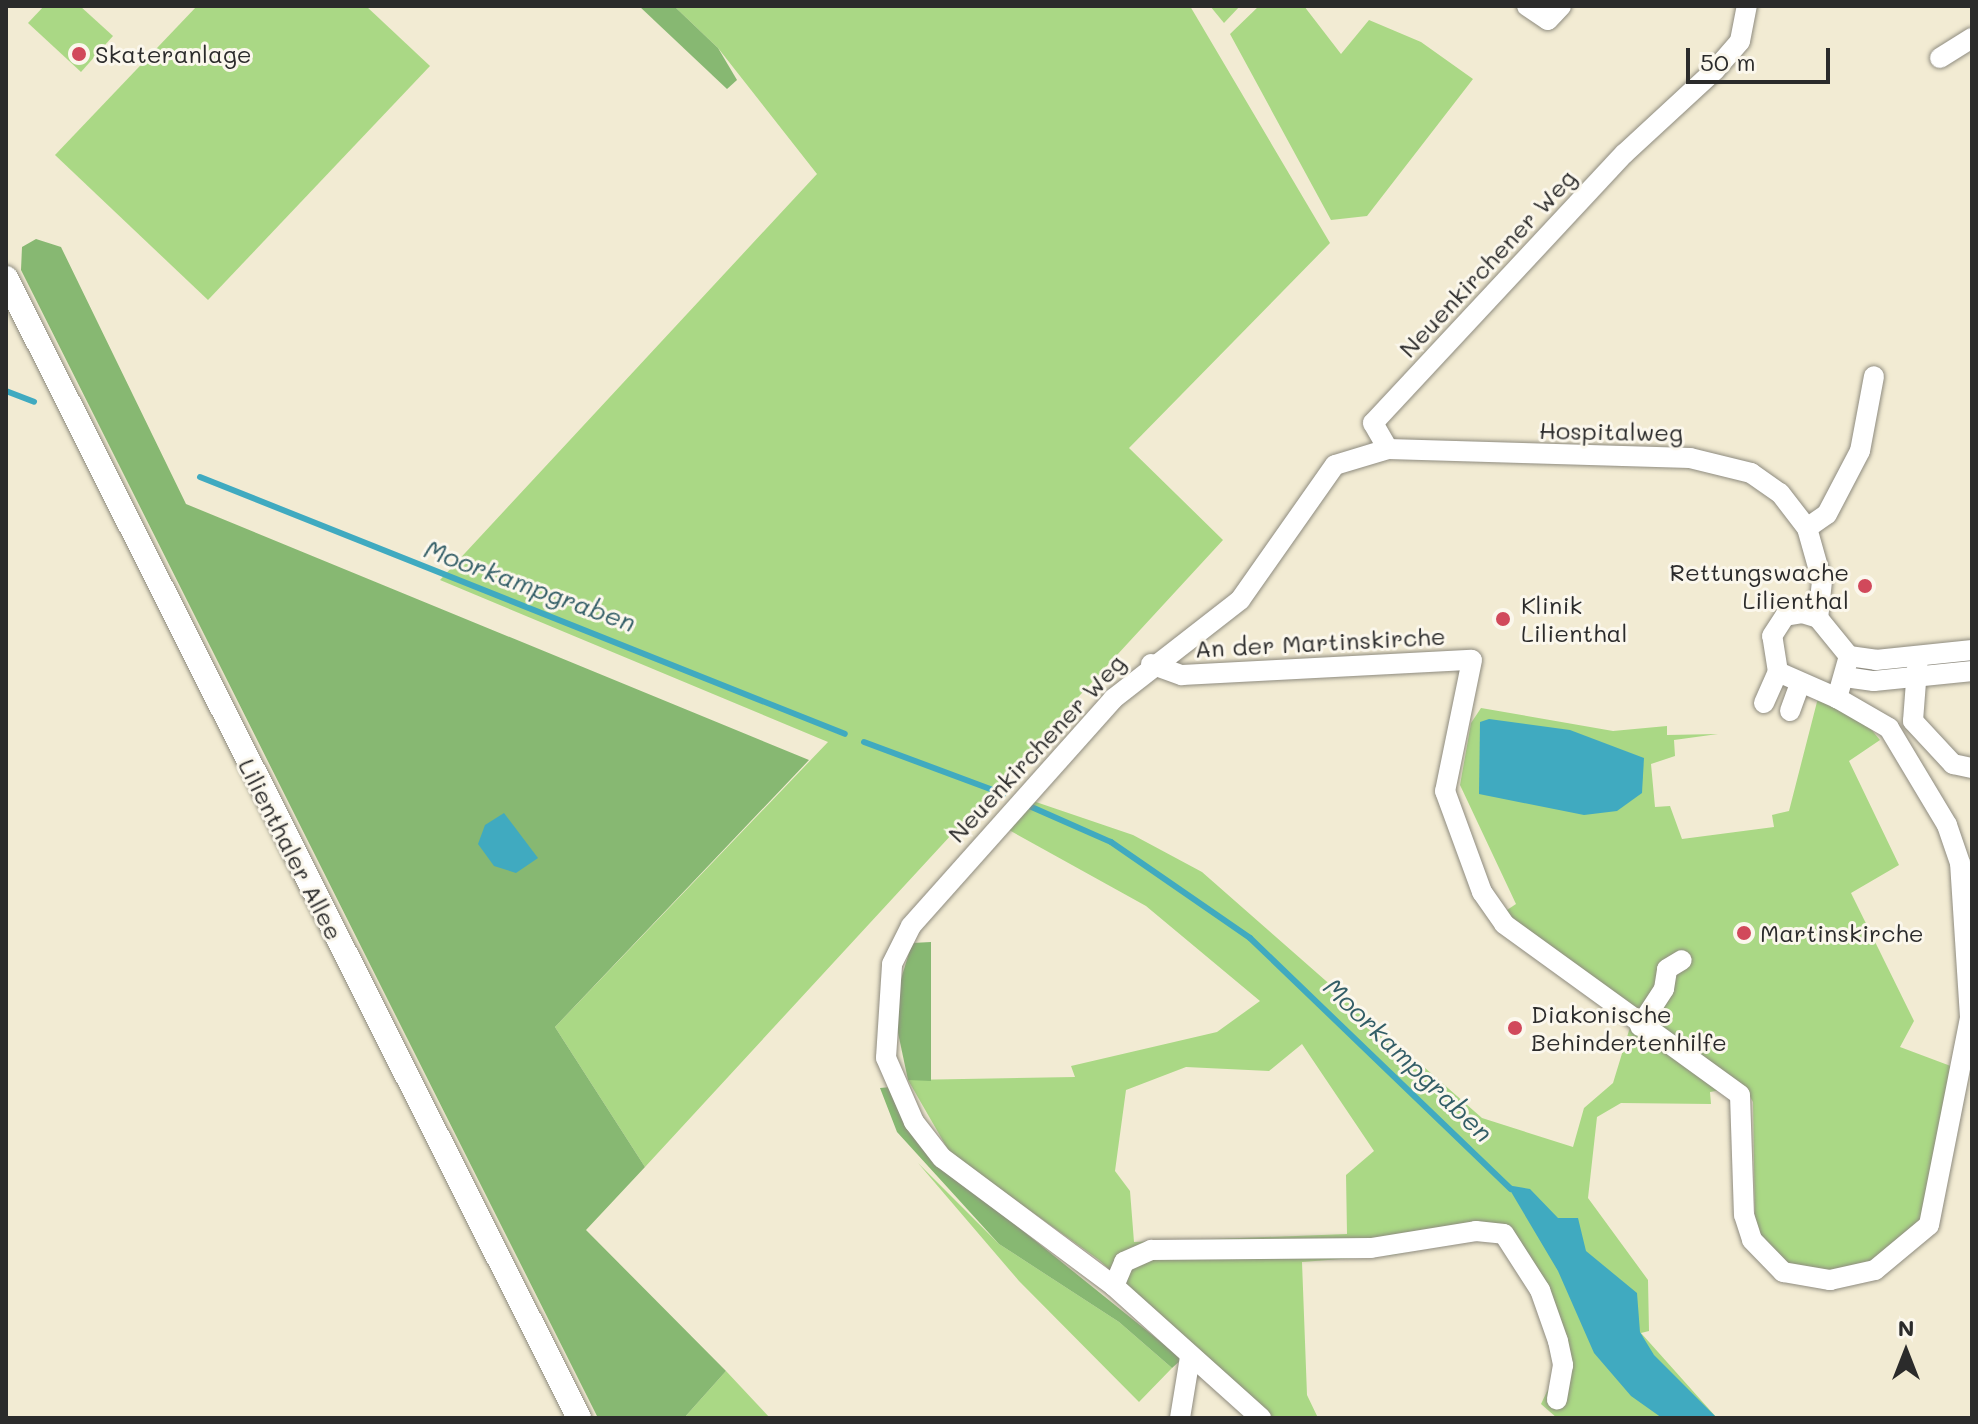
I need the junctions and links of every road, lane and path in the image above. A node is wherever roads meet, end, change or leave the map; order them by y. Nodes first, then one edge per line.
1 (1527, 6) edge
2 (1561, 6) edge
3 (1747, 6) edge
4 (1972, 38) edge
5 (1940, 58) dead end
6 (6, 278) edge
7 (1874, 376) dead end
8 (1388, 449) junction
9 (1807, 528) junction
10 (1818, 618) junction
11 (1972, 650) edge
12 (1151, 664) junction
13 (1847, 666) junction
14 (1917, 666) junction
15 (1972, 671) edge
16 (1778, 672) junction
17 (1800, 683) junction
18 (1837, 698) junction
19 (1764, 703) dead end
20 (1790, 711) dead end
21 (1972, 768) edge
22 (1682, 960) dead end
23 (1640, 1026) junction
24 (1114, 1286) junction
25 (1190, 1357) junction
26 (1557, 1399) dead end
27 (579, 1418) edge
28 (1180, 1418) edge
29 (1261, 1418) edge

1 - 2 street
3 - 8 street, Neuenkirchener Weg
4 - 5 street
6 - 27 main road, Lilienthaler Allee
7 - 9 street
8 - 9 street, Hospitalweg
8 - 12 street, Neuenkirchener Weg
9 - 10 street, Hospitalweg
10 - 13 street
10 - 16 street
11 - 14 street
12 - 23 street, An der Martinskirche
12 - 24 street, Neuenkirchener Weg
13 - 14 street
13 - 18 street
14 - 15 street
14 - 21 street
16 - 17 street
16 - 19 street
17 - 18 street
17 - 20 street
18 - 23 street, An der Martinskirche
22 - 23 street
24 - 25 street, Neuenkirchener Weg
24 - 26 street
25 - 28 street
25 - 29 street, Neuenkirchener Weg

